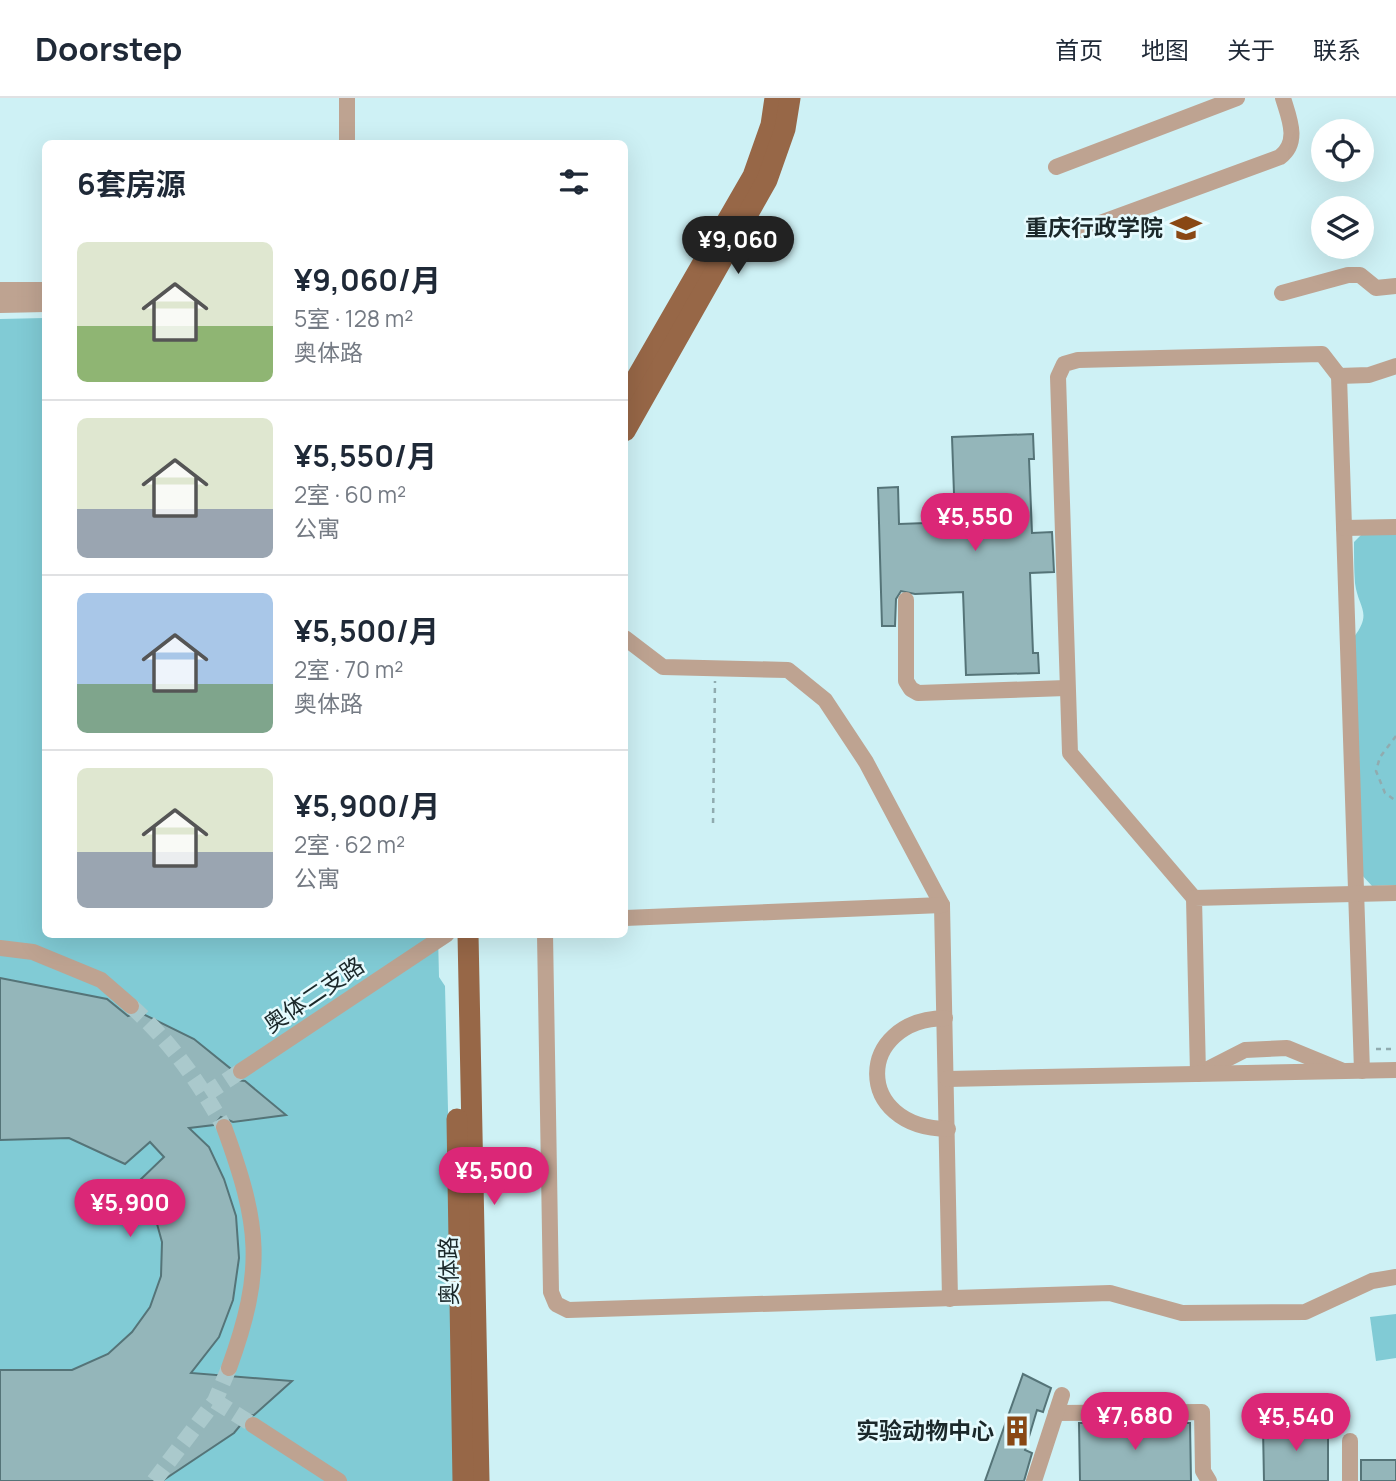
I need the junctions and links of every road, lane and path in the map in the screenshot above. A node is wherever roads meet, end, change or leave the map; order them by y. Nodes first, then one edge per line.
1 (337, 98) edge
2 (347, 98) edge
3 (775, 98) edge
4 (790, 98) edge
5 (1237, 98) edge
6 (1283, 98) edge
7 (337, 140) edge
8 (347, 140) edge
9 (1056, 167) dead end
10 (1081, 230) dead end
11 (1396, 286) edge
12 (0, 290) edge
13 (42, 290) edge
14 (1282, 293) dead end
15 (42, 304) edge
16 (0, 305) edge
17 (1396, 366) edge
18 (1339, 376) junction
19 (628, 393) edge
20 (628, 426) edge
21 (1396, 527) edge
22 (1344, 528) junction
23 (906, 600) dead end
24 (628, 640) edge
25 (716, 667) junction
26 (1066, 688) junction
27 (1396, 736) edge
28 (1396, 802) edge
29 (713, 823) dead end
30 (1396, 892) edge
31 (1357, 894) junction
32 (1194, 898) junction
33 (942, 905) junction
34 (628, 918) edge
35 (441, 938) edge
36 (454, 938) edge
37 (468, 938) edge
38 (545, 938) edge
39 (0, 948) edge
40 (131, 1006) tunnel mouth
41 (945, 1018) junction
42 (1362, 1049) junction
43 (1396, 1049) edge
44 (1396, 1070) edge
45 (241, 1071) tunnel mouth
46 (1343, 1071) junction
47 (1363, 1071) junction
48 (1198, 1074) junction
49 (947, 1079) junction
50 (224, 1128) tunnel mouth
51 (948, 1129) junction
52 (1396, 1277) edge
53 (950, 1298) junction
54 (229, 1368) tunnel mouth
55 (1062, 1395) dead end
56 (1056, 1413) junction
57 (253, 1425) tunnel mouth
58 (1350, 1441) dead end
59 (339, 1481) edge
60 (463, 1481) edge
61 (479, 1481) edge
62 (1034, 1481) edge
63 (1209, 1481) edge
64 (1350, 1481) edge

1 - 7 street
2 - 8 street
3 - 19 main road
4 - 20 main road
5 - 9 street
6 - 10 street
11 - 14 street
12 - 13 street
15 - 16 street
17 - 18 street
18 - 22 street
18 - 26 street
21 - 22 street
22 - 31 street
23 - 26 street
24 - 25 street
25 - 29 path
25 - 33 street
26 - 32 street
27 - 28 path
30 - 31 street
31 - 32 street
31 - 42 street
32 - 48 street
33 - 34 street
33 - 41 street
35 - 45 street, 奥体二支路
36 - 60 main road, 奥体路
37 - 61 main road, 奥体路
38 - 53 street
39 - 40 street
41 - 49 street
41 - 51 street
42 - 43 path
42 - 47 street
44 - 47 street
46 - 47 street
46 - 48 street
46 - 48 street
48 - 49 street
49 - 51 street
50 - 54 street
51 - 53 street
52 - 53 street
55 - 56 street
56 - 62 street
56 - 63 street
57 - 59 street
58 - 64 street

